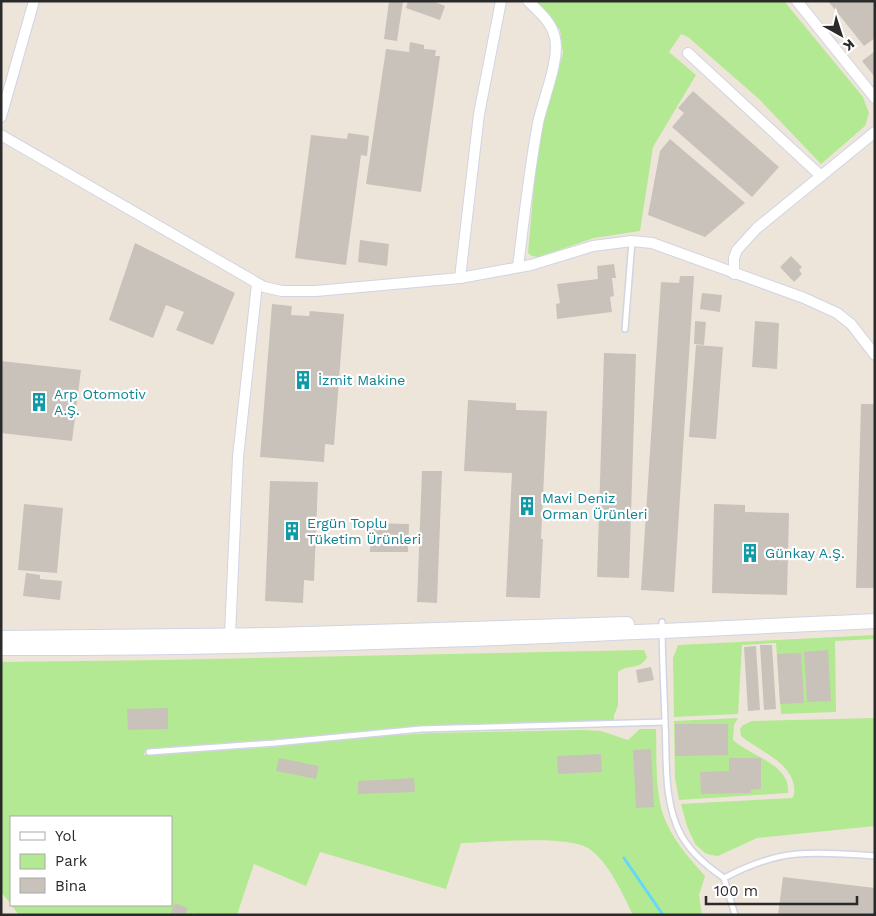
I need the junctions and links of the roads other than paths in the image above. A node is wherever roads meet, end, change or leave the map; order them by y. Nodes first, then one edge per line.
1 (34, 1) edge
2 (501, 1) edge
3 (528, 1) edge
4 (797, 1) edge
5 (688, 53) dead end
6 (875, 98) edge
7 (1, 117) edge
8 (875, 132) edge
9 (1, 135) edge
10 (821, 176) junction
11 (632, 241) junction
12 (518, 267) junction
13 (734, 274) junction
14 (460, 278) junction
15 (256, 284) junction
16 (625, 329) dead end
17 (875, 355) edge
18 (875, 611) edge
19 (875, 621) edge
20 (662, 626) junction
21 (230, 635) junction
22 (1, 638) edge
23 (1, 648) edge
24 (665, 722) junction
25 (149, 752) dead end
26 (875, 856) edge
27 (724, 878) junction
28 (735, 915) edge

1 - 7 street
2 - 14 street
3 - 12 street
4 - 6 street
5 - 10 street
8 - 10 street
9 - 15 street
10 - 13 street
11 - 12 street
11 - 13 street
11 - 16 lane
12 - 14 street
13 - 17 street
14 - 15 street
15 - 21 street
18 - 20 main road
19 - 20 main road
20 - 21 main road
20 - 23 main road
20 - 24 lane
21 - 22 main road
24 - 25 lane
24 - 27 lane
26 - 27 lane
27 - 28 lane

